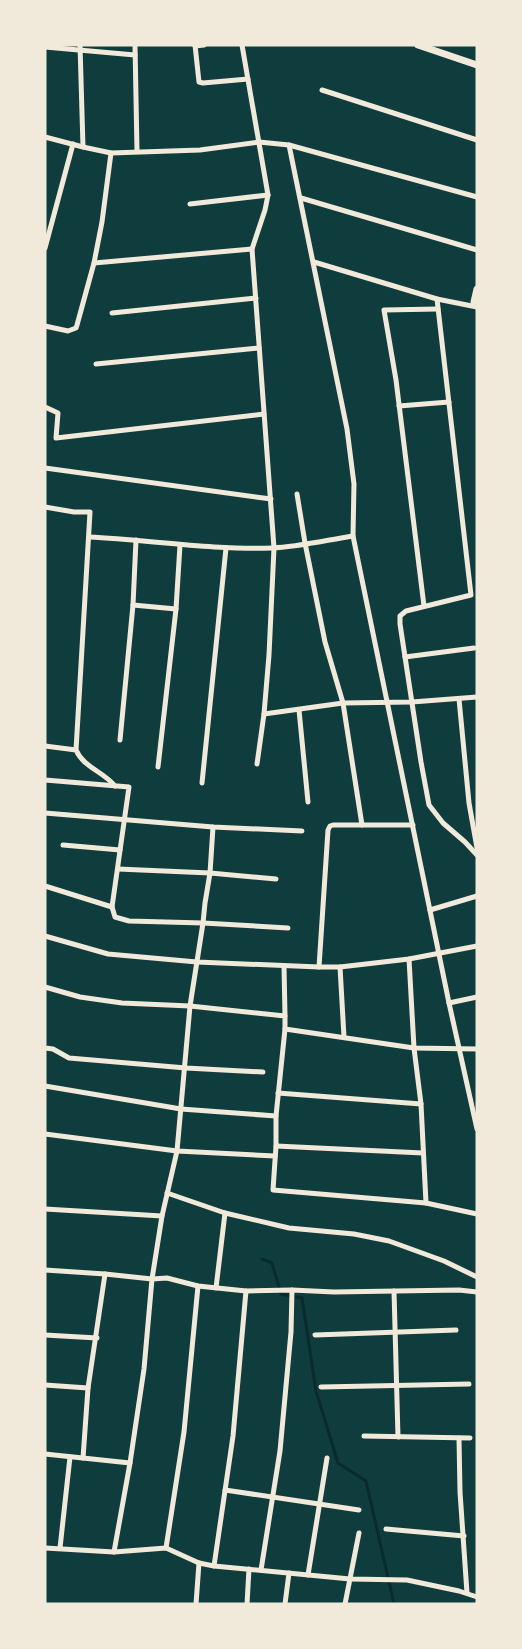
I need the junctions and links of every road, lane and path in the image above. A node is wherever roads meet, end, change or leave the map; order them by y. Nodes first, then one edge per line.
1 (135, 45) edge
2 (204, 45) edge
3 (242, 45) edge
4 (418, 45) edge
5 (195, 46) edge
6 (45, 47) edge
7 (80, 48) edge
8 (135, 55) junction
9 (477, 65) edge
10 (248, 79) junction
11 (322, 90) dead end
12 (45, 137) edge
13 (477, 140) edge
14 (260, 142) junction
15 (73, 144) junction
16 (289, 145) junction
17 (83, 147) junction
18 (137, 151) junction
19 (111, 153) junction
20 (268, 195) junction
21 (477, 197) edge
22 (301, 198) junction
23 (190, 204) dead end
24 (45, 248) edge
25 (252, 249) junction
26 (477, 250) edge
27 (314, 262) junction
28 (94, 264) junction
29 (477, 289) edge
30 (255, 298) junction
31 (437, 299) junction
32 (477, 306) edge
33 (438, 309) junction
34 (112, 313) dead end
35 (45, 326) edge
36 (260, 348) junction
37 (96, 364) dead end
38 (449, 402) junction
39 (399, 406) junction
40 (45, 407) edge
41 (264, 414) junction
42 (45, 468) edge
43 (297, 494) dead end
44 (271, 499) junction
45 (45, 507) edge
46 (353, 536) junction
47 (89, 537) junction
48 (136, 540) junction
49 (305, 543) junction
50 (180, 545) junction
51 (226, 548) junction
52 (274, 548) junction
53 (133, 605) junction
54 (424, 606) junction
55 (176, 609) junction
56 (474, 648) dead end
57 (405, 657) junction
58 (477, 697) edge
59 (459, 699) junction
60 (412, 702) junction
61 (343, 703) junction
62 (388, 703) junction
63 (299, 710) junction
64 (264, 714) junction
65 (120, 740) dead end
66 (45, 746) edge
67 (76, 750) junction
68 (257, 764) dead end
69 (158, 767) dead end
70 (45, 780) edge
71 (202, 783) dead end
72 (115, 786) junction
73 (308, 802) dead end
74 (45, 813) edge
75 (124, 820) junction
76 (362, 825) junction
77 (413, 825) junction
78 (213, 827) junction
79 (302, 831) dead end
80 (63, 845) dead end
81 (477, 848) edge
82 (120, 850) junction
83 (477, 855) edge
84 (118, 869) junction
85 (210, 873) junction
86 (276, 879) dead end
87 (45, 886) edge
88 (477, 896) edge
89 (112, 907) junction
90 (430, 910) junction
91 (203, 923) junction
92 (288, 928) dead end
93 (45, 936) edge
94 (477, 946) edge
95 (439, 953) junction
96 (409, 959) junction
97 (197, 962) junction
98 (284, 966) junction
99 (319, 967) junction
100 (340, 967) junction
101 (45, 987) edge
102 (477, 997) edge
103 (449, 1003) junction
104 (190, 1006) junction
105 (285, 1016) junction
106 (285, 1029) junction
107 (344, 1037) junction
108 (45, 1048) edge
109 (414, 1048) junction
110 (477, 1049) edge
111 (460, 1050) junction
112 (186, 1068) junction
113 (263, 1072) dead end
114 (45, 1086) edge
115 (278, 1093) junction
116 (421, 1104) junction
117 (181, 1109) junction
118 (276, 1116) junction
119 (477, 1129) edge
120 (45, 1134) edge
121 (276, 1146) junction
122 (177, 1151) junction
123 (423, 1153) junction
124 (275, 1156) junction
125 (167, 1193) junction
126 (426, 1203) junction
127 (45, 1209) edge
128 (225, 1213) junction
129 (477, 1214) edge
130 (162, 1216) junction
131 (45, 1270) edge
132 (105, 1274) junction
133 (477, 1277) edge
134 (152, 1279) junction
135 (198, 1286) junction
136 (216, 1288) junction
137 (246, 1291) junction
138 (292, 1291) junction
139 (394, 1291) junction
140 (477, 1292) edge
141 (456, 1330) dead end
142 (395, 1332) junction
143 (45, 1335) edge
144 (315, 1335) dead end
145 (97, 1338) junction
146 (469, 1384) dead end
147 (45, 1385) edge
148 (396, 1386) junction
149 (321, 1387) dead end
150 (88, 1388) junction
151 (364, 1436) dead end
152 (398, 1437) junction
153 (459, 1438) junction
154 (470, 1438) dead end
155 (45, 1454) edge
156 (70, 1457) junction
157 (83, 1458) junction
158 (327, 1458) dead end
159 (130, 1463) junction
160 (225, 1490) junction
161 (274, 1496) junction
162 (320, 1503) junction
163 (359, 1510) dead end
164 (386, 1529) dead end
165 (359, 1533) dead end
166 (464, 1536) junction
167 (45, 1548) edge
168 (60, 1548) junction
169 (166, 1548) junction
170 (114, 1552) junction
171 (199, 1563) junction
172 (214, 1566) junction
173 (249, 1569) junction
174 (261, 1570) junction
175 (288, 1573) junction
176 (308, 1575) junction
177 (350, 1579) junction
178 (467, 1593) junction
179 (477, 1596) edge
180 (196, 1604) edge
181 (247, 1604) edge
182 (285, 1604) edge
183 (345, 1604) edge

1 - 8 street
2 - 5 street
3 - 10 street
4 - 9 street
5 - 10 street
6 - 7 street
7 - 8 street
7 - 17 street
8 - 18 street
10 - 14 street
11 - 13 street
12 - 15 street
14 - 16 street
14 - 18 street
14 - 20 street
15 - 17 street
15 - 24 street
16 - 21 street
16 - 22 street
17 - 19 street
18 - 19 street
19 - 28 street
20 - 23 street
20 - 25 street
22 - 26 street
22 - 27 street
25 - 28 street
25 - 30 street
27 - 31 street
27 - 46 street
28 - 35 street
29 - 32 street
30 - 34 street
30 - 36 street
31 - 32 street
31 - 33 street
33 - 38 street
33 - 39 street
36 - 37 street
36 - 41 street
38 - 39 street
38 - 54 street
39 - 54 street
40 - 41 street
41 - 44 street
42 - 44 street
43 - 49 street
44 - 52 street
45 - 47 street
46 - 49 street
46 - 62 street
47 - 48 street
47 - 67 street
48 - 50 street
48 - 53 street
49 - 52 street
49 - 61 street
50 - 51 street
50 - 55 street
51 - 52 street
51 - 71 street
52 - 64 street
53 - 55 street
53 - 65 street
54 - 57 street
55 - 69 street
56 - 57 street
57 - 60 street
58 - 59 street
59 - 60 street
59 - 81 street
60 - 62 street
60 - 83 street
61 - 62 street
61 - 63 street
61 - 76 street
62 - 77 street
63 - 64 street
63 - 73 street
64 - 68 street
66 - 67 street
67 - 72 street
70 - 72 street
72 - 75 street
74 - 75 street
75 - 78 street
75 - 82 street
76 - 77 street
76 - 99 street
77 - 90 street
78 - 79 street
78 - 85 street
80 - 82 street
82 - 84 street
84 - 85 street
84 - 89 street
85 - 86 street
85 - 91 street
87 - 89 street
88 - 90 street
89 - 91 street
90 - 95 street
91 - 92 street
91 - 97 street
93 - 97 street
94 - 95 street
95 - 96 street
95 - 103 street
96 - 100 street
96 - 109 street
97 - 98 street
97 - 104 street
98 - 99 street
98 - 105 street
99 - 100 street
100 - 107 street
101 - 104 street
102 - 103 street
103 - 111 street
104 - 105 street
104 - 112 street
105 - 106 street
106 - 107 street
106 - 115 street
107 - 109 street
108 - 112 street
109 - 111 street
109 - 116 street
110 - 111 street
111 - 119 street
112 - 113 street
112 - 117 street
114 - 117 street
115 - 116 street
115 - 118 street
116 - 123 street
117 - 118 street
117 - 122 street
118 - 121 street
120 - 122 street
121 - 123 street
121 - 124 street
122 - 124 street
122 - 125 street
123 - 126 street
124 - 126 street
125 - 128 street
125 - 130 street
126 - 129 street
127 - 130 street
128 - 133 street
128 - 136 street
130 - 134 street
131 - 132 street
132 - 134 street
132 - 145 street
134 - 135 street
134 - 159 street
135 - 136 street
135 - 169 street
136 - 137 street
137 - 138 street
137 - 160 street
138 - 139 street
138 - 161 street
139 - 140 street
139 - 142 street
141 - 142 street
142 - 144 street
142 - 148 street
143 - 145 street
145 - 150 street
146 - 148 street
147 - 150 street
148 - 149 street
148 - 152 street
150 - 157 street
151 - 152 street
152 - 153 street
153 - 154 street
153 - 166 street
155 - 156 street
156 - 157 street
156 - 168 street
157 - 159 street
158 - 162 street
159 - 170 street
160 - 161 street
160 - 172 street
161 - 162 street
161 - 174 street
162 - 163 street
162 - 176 street
164 - 166 street
165 - 177 street
166 - 178 street
167 - 168 street
168 - 170 street
169 - 170 street
169 - 171 street
171 - 172 street
171 - 180 street
172 - 173 street
173 - 174 street
173 - 181 street
174 - 175 street
175 - 176 street
175 - 182 street
176 - 177 street
177 - 178 street
177 - 183 street
178 - 179 street

